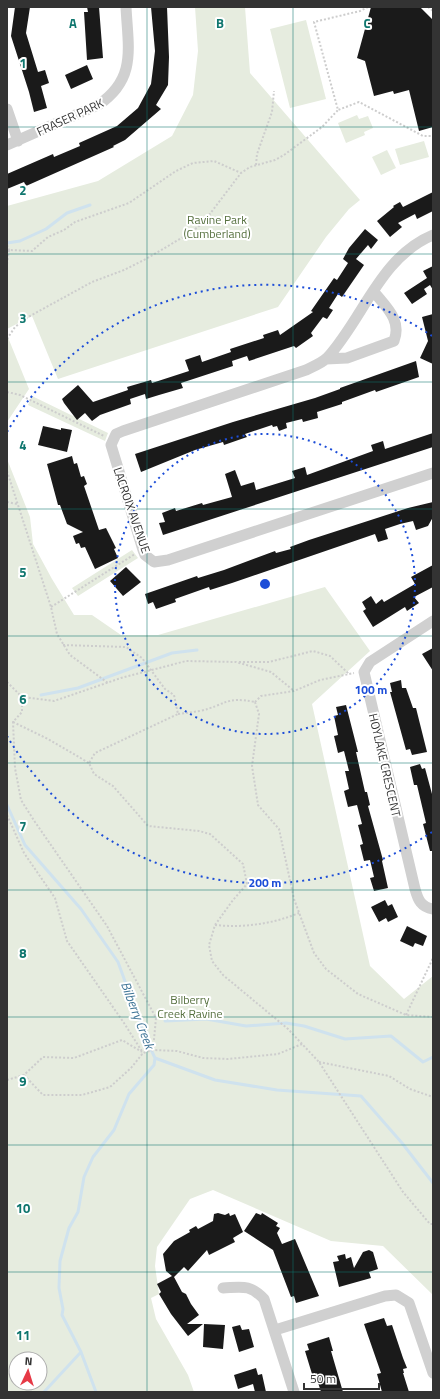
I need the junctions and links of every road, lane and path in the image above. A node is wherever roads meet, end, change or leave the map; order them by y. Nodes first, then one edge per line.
1 (126, 7) edge
2 (368, 7) edge
3 (428, 7) edge
4 (433, 12) edge
5 (274, 91) dead end
6 (7, 109) edge
7 (338, 110) junction
8 (433, 136) edge
9 (18, 141) junction
10 (7, 145) edge
11 (256, 165) junction
12 (241, 173) junction
13 (433, 235) edge
14 (7, 245) edge
15 (8, 251) edge
16 (7, 264) edge
17 (374, 292) junction
18 (7, 340) edge
19 (326, 359) junction
20 (7, 392) edge
21 (112, 440) junction
22 (7, 472) edge
23 (433, 473) edge
24 (7, 502) edge
25 (17, 504) junction
26 (143, 550) junction
27 (51, 607) junction
28 (433, 621) edge
29 (64, 645) junction
30 (236, 662) junction
31 (151, 671) junction
32 (364, 672) junction
33 (349, 674) junction
34 (7, 682) edge
35 (108, 683) junction
36 (294, 691) junction
37 (22, 697) junction
38 (255, 702) junction
39 (178, 714) junction
40 (13, 722) junction
41 (89, 763) junction
42 (7, 815) edge
43 (433, 909) edge
44 (299, 913) junction
45 (215, 925) junction
46 (433, 958) edge
47 (406, 1015) junction
48 (433, 1017) edge
49 (302, 1044) junction
50 (153, 1050) junction
51 (143, 1053) junction
52 (319, 1062) junction
53 (24, 1075) junction
54 (7, 1080) edge
55 (433, 1097) edge
56 (433, 1224) edge
57 (223, 1288) dead end
58 (275, 1330) junction
59 (433, 1373) edge
60 (294, 1392) edge

1 - 9 street, FRASER PARK
2 - 7 path
3 - 4 path
5 - 11 path
6 - 9 street
7 - 8 path
7 - 11 path
9 - 10 street, FRASER PARK
11 - 12 path
12 - 15 path
12 - 18 path
13 - 17 street
14 - 15 path
15 - 16 path
17 - 19 street
17 - 19 street
19 - 21 street
20 - 21 path
21 - 26 street, LACROIX AVENUE
22 - 25 path
23 - 26 street, LACROIX AVENUE
24 - 25 path
25 - 27 path
26 - 27 path
27 - 29 path
28 - 32 street
29 - 31 path
29 - 35 path
30 - 31 path
30 - 33 path
30 - 36 path
31 - 35 path
31 - 39 path
32 - 33 path
32 - 43 street, HOYLAKE CRESCENT
33 - 36 path
34 - 37 path
35 - 37 path
36 - 38 path
37 - 40 path
38 - 39 path
38 - 44 path
39 - 41 path
40 - 41 path
40 - 50 path
41 - 45 path
42 - 51 path
44 - 45 path
44 - 47 path
45 - 49 path
46 - 47 path
47 - 48 path
49 - 50 path
49 - 52 path
50 - 51 path
51 - 53 path
51 - 53 path
52 - 55 path
52 - 56 path
53 - 54 path
57 - 58 street
58 - 59 street
58 - 60 street

